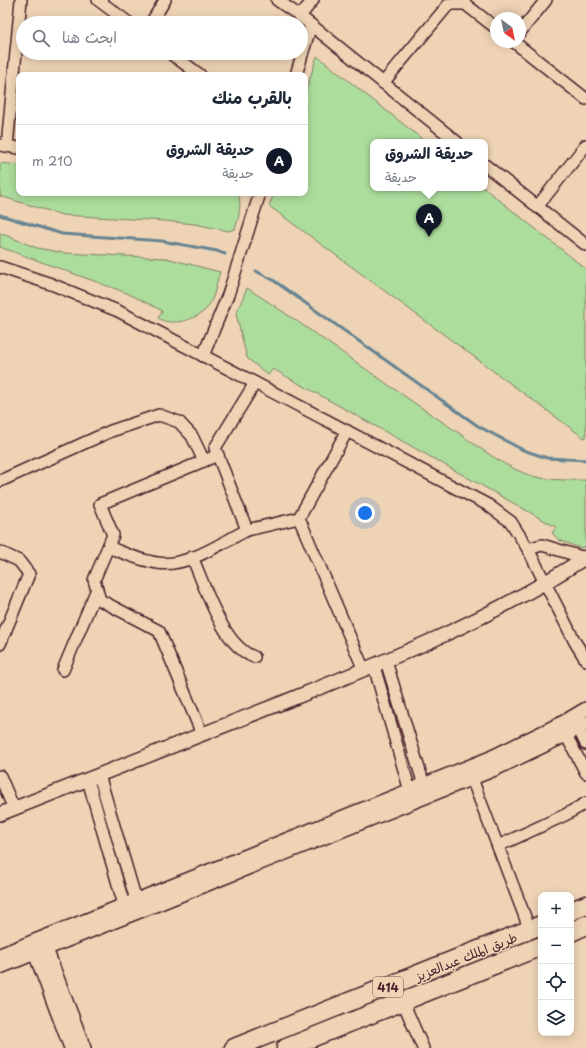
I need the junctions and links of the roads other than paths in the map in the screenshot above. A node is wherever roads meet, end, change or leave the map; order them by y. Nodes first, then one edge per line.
1 (21, 0) edge
2 (98, 0) edge
3 (166, 0) edge
4 (277, 0) edge
5 (312, 0) edge
6 (546, 0) edge
7 (450, 2) edge
8 (19, 16) edge
9 (120, 16) edge
10 (156, 16) edge
11 (300, 16) joint
12 (308, 23) edge
13 (490, 23) edge
14 (311, 25) junction
15 (526, 25) edge
16 (308, 35) edge
17 (16, 43) edge
18 (522, 48) edge
19 (180, 60) edge
20 (300, 60) edge
21 (196, 72) edge
22 (297, 72) edge
23 (383, 83) junction
24 (586, 99) edge
25 (453, 139) edge
26 (586, 145) edge
27 (4, 146) edge
28 (16, 148) edge
29 (488, 167) edge
30 (259, 196) edge
31 (538, 207) junction
32 (586, 246) edge
33 (0, 267) edge
34 (203, 356) junction
35 (255, 383) junction
36 (347, 431) junction
37 (218, 455) junction
38 (204, 461) junction
39 (0, 481) edge
40 (299, 518) junction
41 (247, 530) junction
42 (108, 547) junction
43 (528, 549) junction
44 (0, 552) edge
45 (192, 557) junction
46 (585, 558) edge
47 (545, 584) junction
48 (97, 589) junction
49 (0, 644) edge
50 (254, 657) dead end
51 (586, 660) edge
52 (386, 661) junction
53 (369, 668) junction
54 (63, 670) dead end
55 (586, 709) edge
56 (577, 729) edge
57 (202, 734) junction
58 (586, 744) edge
59 (586, 773) edge
60 (0, 776) edge
61 (93, 778) junction
62 (472, 779) junction
63 (424, 785) junction
64 (410, 791) junction
65 (586, 803) edge
66 (14, 809) junction
67 (0, 814) edge
68 (498, 846) junction
69 (586, 905) edge
70 (131, 906) junction
71 (574, 910) edge
72 (586, 925) edge
73 (536, 927) edge
74 (574, 931) edge
75 (39, 947) junction
76 (538, 947) edge
77 (0, 955) edge
78 (0, 967) edge
79 (403, 1002) junction
80 (71, 1048) edge
81 (84, 1048) edge
82 (234, 1048) edge
83 (286, 1048) edge
84 (423, 1048) edge

1 - 8 street
2 - 9 street
3 - 10 street
4 - 11 street
5 - 11 street
6 - 15 street
7 - 13 street
7 - 23 street
12 - 14 street
14 - 16 street
14 - 23 street
17 - 27 street
18 - 24 street
19 - 21 street
20 - 22 street
23 - 25 street
26 - 31 street
27 - 28 street
29 - 31 street
30 - 34 street
31 - 32 street
33 - 34 street
34 - 35 street
35 - 36 street
35 - 37 street
36 - 40 street
36 - 43 street
37 - 38 street
37 - 41 street
38 - 39 street
38 - 42 street
40 - 41 street
40 - 53 street
41 - 45 street
42 - 45 street
42 - 48 street
43 - 46 street
43 - 47 street
44 - 49 street
45 - 50 street
46 - 47 street
47 - 51 street
47 - 52 street
48 - 54 street
48 - 57 street
52 - 53 street
52 - 63 street
53 - 57 street
53 - 64 street
55 - 63 street
56 - 58 street
56 - 59 street
56 - 62 street
57 - 61 street
60 - 66 street
61 - 66 street
61 - 70 street
62 - 68 street
62 - 70 street
63 - 64 street
64 - 70 street
65 - 68 street
66 - 67 street
68 - 73 street
69 - 71 highway
70 - 75 street
72 - 74 highway
73 - 82 highway, طريق الملك عبدالعزيز / 414
75 - 77 street
75 - 78 street
75 - 80 street
75 - 81 street
76 - 79 highway, طريق الملك عبدالعزيز / 414
79 - 83 highway, طريق الملك عبدالعزيز / 414
79 - 84 street

